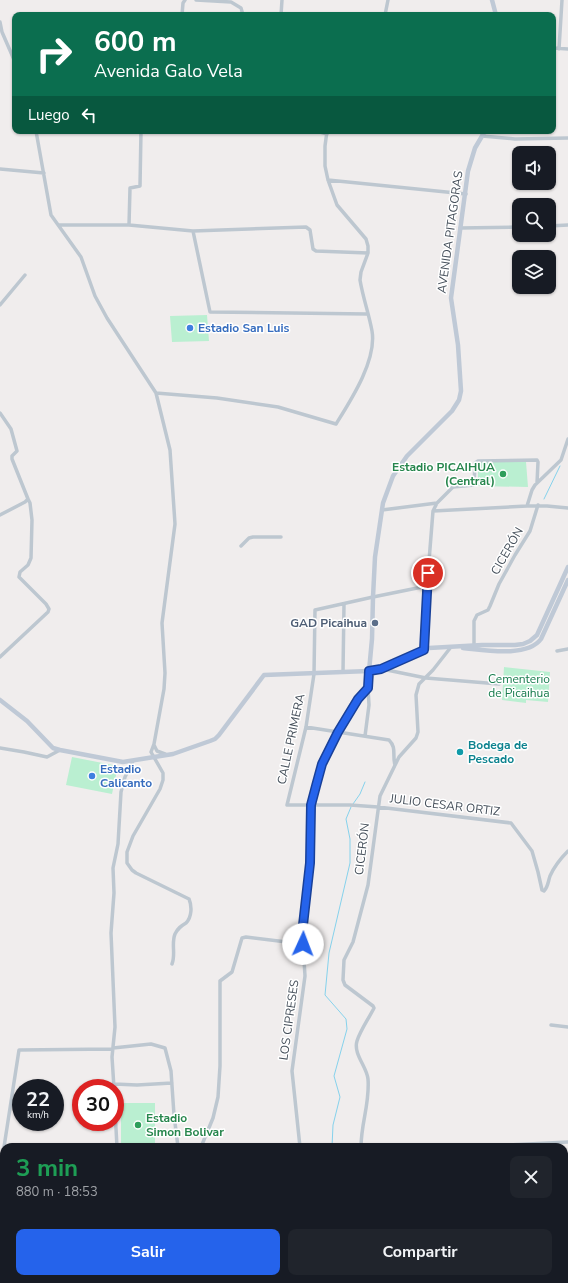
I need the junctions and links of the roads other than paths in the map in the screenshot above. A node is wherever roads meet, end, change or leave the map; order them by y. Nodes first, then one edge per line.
1 (185, 0) edge
2 (196, 0) edge
3 (282, 0) edge
4 (388, 0) edge
5 (492, 0) edge
6 (562, 0) edge
7 (231, 1) edge
8 (182, 12) edge
9 (242, 12) edge
10 (281, 12) edge
11 (386, 12) edge
12 (495, 12) edge
13 (0, 22) edge
14 (556, 48) edge
15 (559, 49) junction
16 (568, 49) edge
17 (12, 55) edge
18 (37, 134) edge
19 (141, 134) edge
20 (327, 134) edge
21 (482, 134) edge
22 (488, 134) edge
23 (568, 138) edge
24 (0, 169) edge
25 (44, 173) junction
26 (328, 180) junction
27 (466, 194) junction
28 (129, 224) junction
29 (59, 225) junction
30 (568, 225) edge
31 (556, 226) edge
32 (512, 227) edge
33 (460, 228) junction
34 (193, 231) junction
35 (368, 253) junction
36 (25, 275) dead end
37 (0, 305) edge
38 (367, 314) junction
39 (156, 393) junction
40 (0, 414) edge
41 (568, 439) edge
42 (537, 483) junction
43 (28, 499) junction
44 (437, 503) junction
45 (538, 505) junction
46 (527, 506) junction
47 (568, 508) edge
48 (382, 510) junction
49 (433, 511) junction
50 (0, 515) edge
51 (281, 537) dead end
52 (241, 546) dead end
53 (568, 567) edge
54 (568, 580) edge
55 (427, 586) junction
56 (373, 597) junction
57 (344, 604) junction
58 (474, 645) junction
59 (453, 646) junction
60 (568, 649) edge
61 (424, 650) junction
62 (557, 651) dead end
63 (0, 657) edge
64 (381, 669) junction
65 (369, 671) junction
66 (343, 672) junction
67 (314, 674) junction
68 (426, 678) junction
69 (499, 684) dead end
70 (368, 688) junction
71 (0, 700) edge
72 (306, 728) junction
73 (338, 732) junction
74 (365, 736) junction
75 (154, 744) junction
76 (0, 748) edge
77 (60, 750) junction
78 (173, 754) junction
79 (156, 758) junction
80 (133, 761) junction
81 (395, 765) junction
82 (311, 805) junction
83 (378, 807) junction
84 (568, 851) edge
85 (303, 944) junction
86 (172, 964) dead end
87 (551, 1025) dead end
88 (568, 1027) edge
89 (113, 1048) junction
90 (114, 1079) edge
91 (172, 1083) junction
92 (124, 1086) edge
93 (116, 1131) edge
94 (568, 1142) edge
95 (5, 1143) edge
96 (117, 1143) edge
97 (178, 1143) edge
98 (204, 1143) edge
99 (300, 1143) edge
100 (361, 1143) edge
101 (552, 1143) edge

1 - 8 street
2 - 7 street
3 - 10 street
4 - 11 street
5 - 12 main road
6 - 15 street
7 - 9 street
13 - 17 street
14 - 15 street
15 - 16 street
18 - 25 street
19 - 28 street
20 - 26 street
21 - 27 main road, AVENIDA PITAGORAS
22 - 23 street
24 - 25 street
25 - 29 street
26 - 27 street
26 - 35 street
27 - 33 main road, AVENIDA PITAGORAS
28 - 29 street
28 - 34 street
29 - 39 street
30 - 31 street
32 - 33 street
33 - 48 main road, AVENIDA PITAGORAS
34 - 35 street
34 - 38 street
35 - 38 street
36 - 37 street
38 - 39 street
39 - 75 street
40 - 43 street
41 - 42 street
42 - 44 street
42 - 46 street
43 - 50 street
43 - 63 street
44 - 48 street
44 - 49 street
45 - 46 street
45 - 47 street
45 - 58 street, CICERÓN
46 - 49 street
48 - 56 main road, AVENIDA PITAGORAS
49 - 55 street
51 - 52 street
53 - 58 main road
54 - 59 main road
55 - 56 street
55 - 61 street
56 - 57 street
56 - 65 main road, AVENIDA PITAGORAS
57 - 66 street
57 - 67 street, CALLE PRIMERA
58 - 59 main road
59 - 61 main road
59 - 68 street, CICERÓN
60 - 62 street
61 - 64 main road
64 - 65 main road
64 - 68 street
65 - 66 main road
65 - 70 street
66 - 67 main road
67 - 72 street, CALLE PRIMERA
67 - 78 main road
68 - 69 street
68 - 81 street, CICERÓN
70 - 73 street, LOS CIPRESES
70 - 74 street
71 - 77 main road
72 - 73 street
72 - 82 street, CALLE PRIMERA
73 - 74 street
73 - 82 street, LOS CIPRESES
74 - 81 street
75 - 78 street
75 - 79 street
76 - 77 street
77 - 80 main road
78 - 79 main road
79 - 80 main road
79 - 86 street
80 - 89 street
81 - 83 street, CICERÓN
82 - 83 street, JULIO CESAR ORTIZ
82 - 85 street, LOS CIPRESES
83 - 84 street, JULIO CESAR ORTIZ
83 - 100 street, CICERÓN
85 - 98 street
85 - 99 street, LOS CIPRESES
87 - 88 street
89 - 90 street
89 - 91 street
89 - 95 street
91 - 92 street
91 - 97 street
93 - 96 street
94 - 101 street

